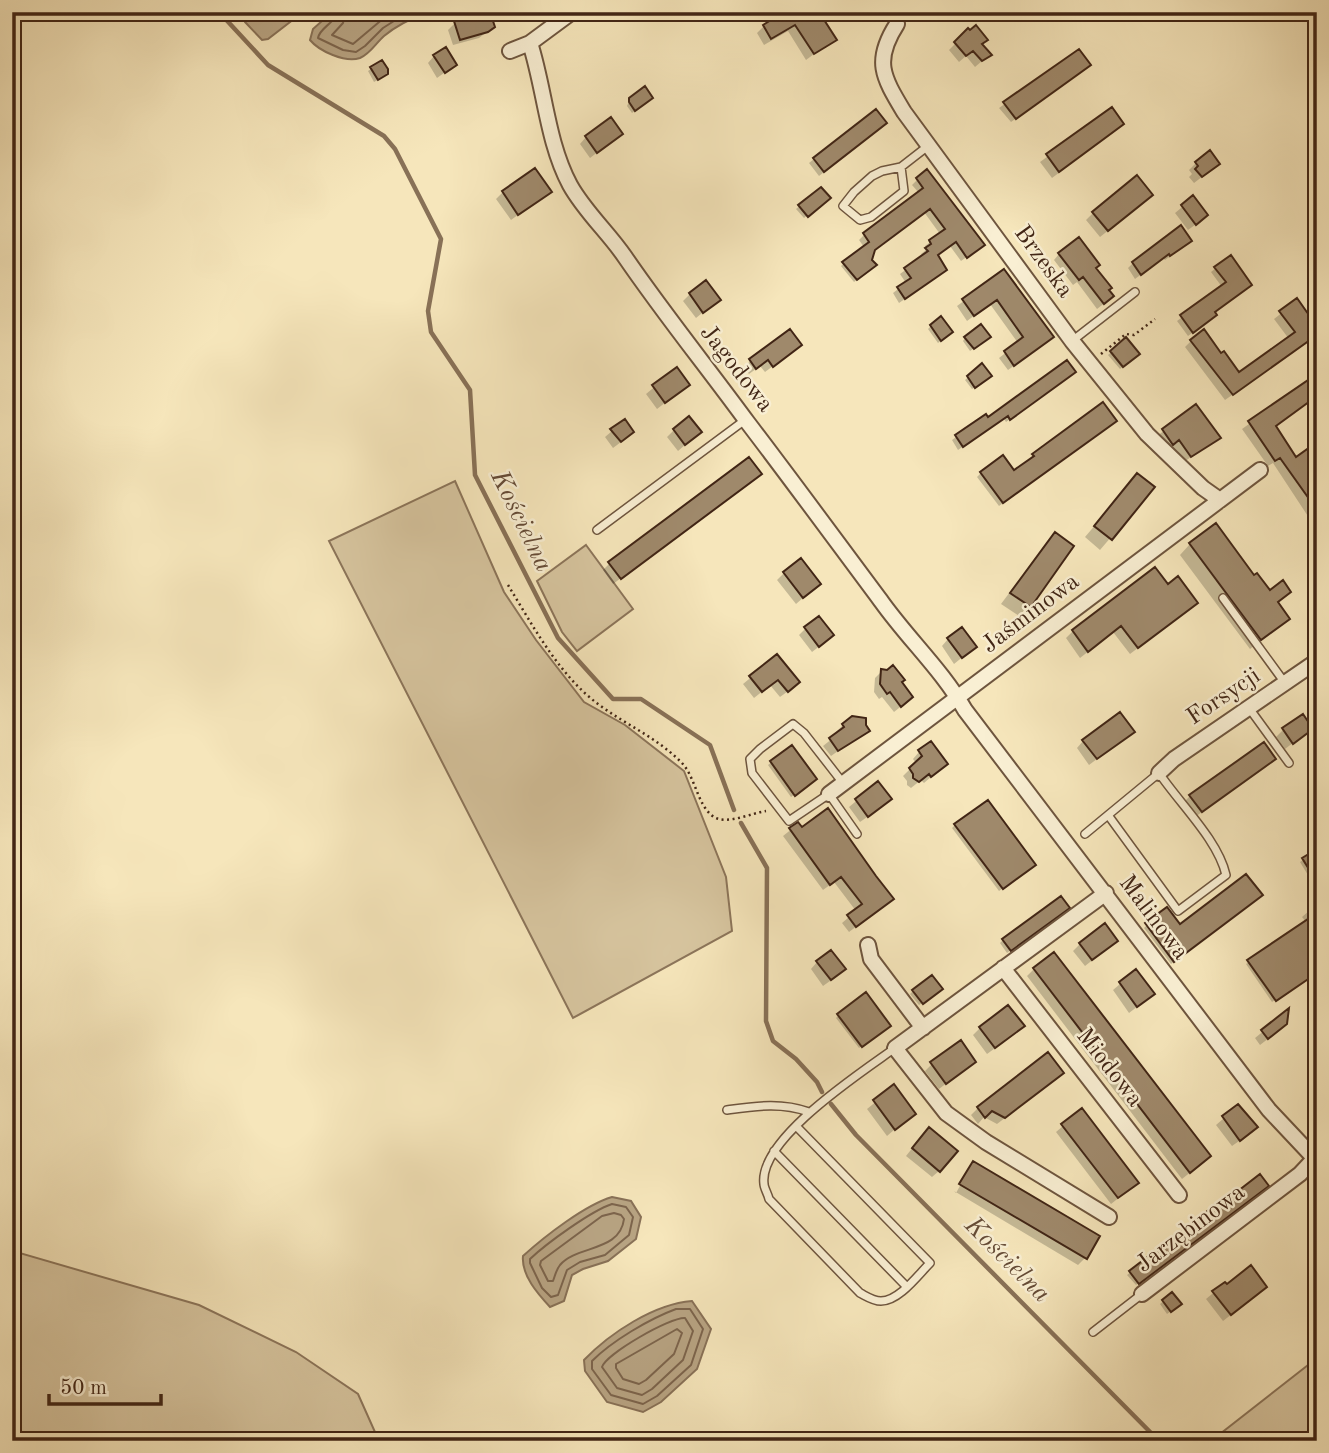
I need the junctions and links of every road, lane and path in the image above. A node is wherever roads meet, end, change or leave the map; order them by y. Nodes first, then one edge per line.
1 (572, 12) edge
2 (897, 24) dead end
3 (530, 43) junction
4 (510, 51) dead end
5 (928, 145) junction
6 (901, 167) junction
7 (1135, 292) dead end
8 (1155, 319) dead end
9 (1072, 341) junction
10 (1090, 362) junction
11 (746, 419) junction
12 (1260, 470) dead end
13 (1220, 500) junction
14 (597, 530) dead end
15 (508, 585) dead end
16 (1223, 598) dead end
17 (1317, 661) edge
18 (1285, 683) junction
19 (958, 697) junction
20 (1249, 708) junction
21 (1289, 763) dead end
22 (1159, 773) junction
23 (843, 784) junction
24 (829, 794) junction
25 (780, 810) junction
26 (1108, 815) junction
27 (857, 834) dead end
28 (1085, 834) dead end
29 (1106, 893) junction
30 (868, 945) dead end
31 (1003, 968) junction
32 (923, 1028) junction
33 (895, 1048) junction
34 (727, 1110) dead end
35 (809, 1112) junction
36 (796, 1126) junction
37 (774, 1152) junction
38 (1315, 1160) edge
39 (1179, 1195) dead end
40 (1109, 1217) dead end
41 (906, 1286) junction
42 (1142, 1294) joint
43 (1093, 1332) dead end

1 - 3 street
2 - 5 street, Brzeska
3 - 4 street
3 - 11 street, Jagodowa
5 - 6 lane
5 - 9 street, Brzeska
6 - 6 lane
7 - 9 lane
8 - 10 path
9 - 10 street, Brzeska
10 - 13 street, Brzeska
11 - 14 lane
11 - 19 street, Jagodowa
12 - 13 street, Jaśminowa
13 - 19 street, Jaśminowa
15 - 25 path
16 - 18 lane
17 - 18 street, Forsycji
18 - 20 street, Forsycji
19 - 23 street, Jaśminowa
19 - 29 street, Malinowa
20 - 21 lane
20 - 22 street, Forsycji
22 - 26 lane
22 - 26 lane
23 - 24 street, Jaśminowa
23 - 25 lane
24 - 25 lane
24 - 27 lane
26 - 28 lane
29 - 31 street
29 - 38 street, Malinowa
30 - 32 street
31 - 32 street
31 - 39 street, Miodowa
32 - 33 street
33 - 35 lane
33 - 40 street
34 - 35 lane
35 - 36 lane
36 - 37 lane
36 - 41 lane
37 - 41 lane
37 - 41 lane
38 - 42 street, Jarzębinowa
42 - 43 lane, Jarzębinowa

